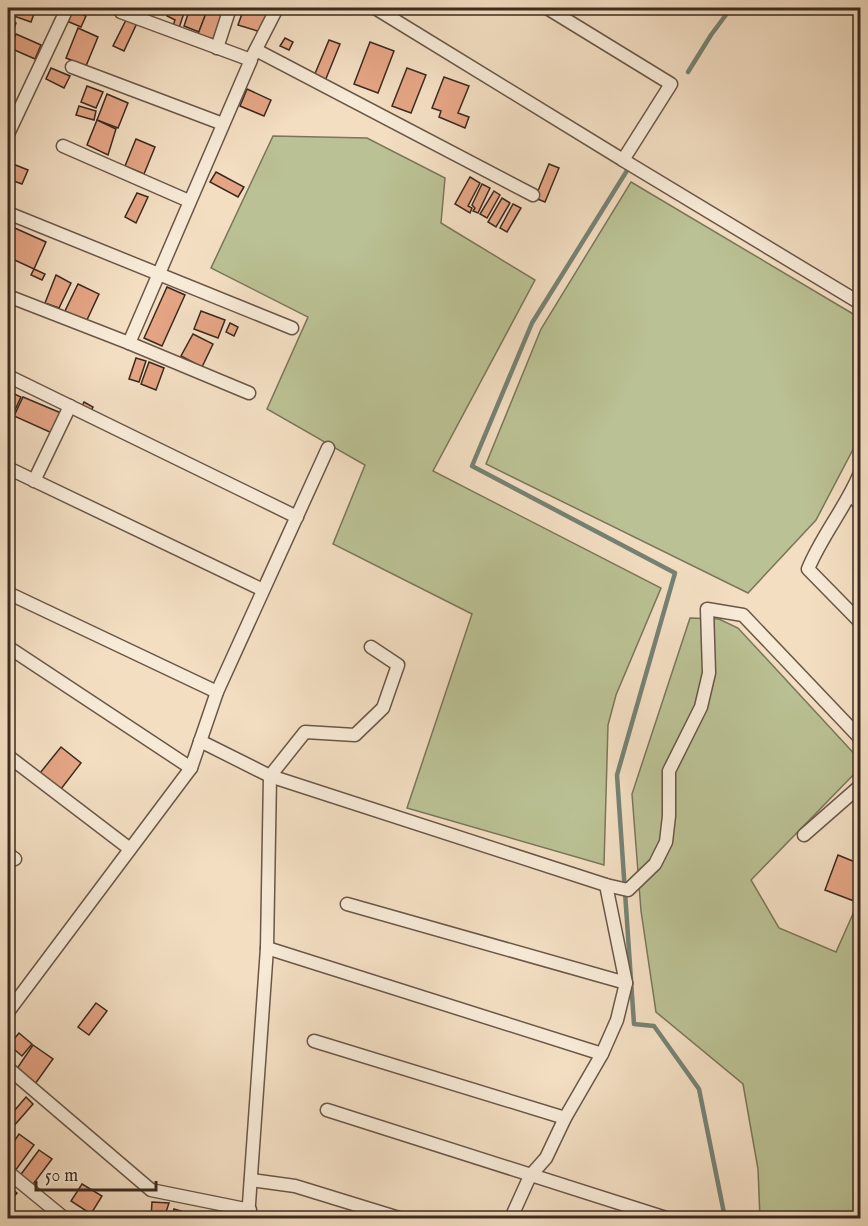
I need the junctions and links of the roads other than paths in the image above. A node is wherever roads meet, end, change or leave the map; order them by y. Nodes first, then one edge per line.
1 (64, 8) edge
2 (230, 8) edge
3 (277, 8) edge
4 (375, 8) edge
5 (547, 8) edge
6 (121, 12) dead end
7 (218, 48) junction
8 (254, 55) junction
9 (72, 67) dead end
10 (223, 124) junction
11 (8, 134) edge
12 (63, 146) dead end
13 (623, 160) junction
14 (533, 195) dead end
15 (189, 201) junction
16 (8, 213) edge
17 (159, 274) junction
18 (8, 296) edge
19 (861, 303) edge
20 (292, 328) dead end
21 (129, 343) junction
22 (8, 376) edge
23 (249, 393) dead end
24 (70, 406) junction
25 (328, 448) dead end
26 (8, 468) edge
27 (861, 473) edge
28 (34, 481) junction
29 (851, 494) junction
30 (861, 505) edge
31 (297, 517) junction
32 (263, 590) junction
33 (9, 597) edge
34 (861, 622) edge
35 (8, 646) edge
36 (370, 647) dead end
37 (217, 692) junction
38 (861, 738) edge
39 (200, 741) junction
40 (8, 756) edge
41 (191, 768) junction
42 (270, 776) junction
43 (861, 786) edge
44 (804, 836) dead end
45 (130, 849) junction
46 (617, 888) junction
47 (346, 904) dead end
48 (267, 948) junction
49 (626, 983) junction
50 (8, 1012) edge
51 (314, 1041) dead end
52 (602, 1054) junction
53 (8, 1068) edge
54 (327, 1110) dead end
55 (565, 1118) junction
56 (8, 1172) edge
57 (531, 1176) junction
58 (251, 1180) junction
59 (249, 1214) edge
60 (64, 1218) edge
61 (399, 1218) edge
62 (512, 1218) edge
63 (666, 1218) edge

1 - 11 street
2 - 7 street
3 - 8 street
4 - 13 street
5 - 13 street
6 - 7 street
7 - 8 street
8 - 10 street
8 - 14 street
9 - 10 street
10 - 15 street
12 - 15 street
13 - 19 street
15 - 17 street
16 - 17 street
17 - 20 street
17 - 21 street
18 - 21 street
21 - 23 street
22 - 24 street
24 - 28 street
24 - 31 street
25 - 31 street
26 - 28 street
27 - 29 street
28 - 32 street
29 - 30 street
29 - 34 street
31 - 32 street
32 - 37 street
33 - 37 street
35 - 41 street
36 - 42 street
37 - 39 street
38 - 46 street
39 - 41 street
39 - 42 street
40 - 45 street
41 - 45 street
42 - 46 street
42 - 48 street
43 - 44 street
45 - 50 street
46 - 49 street
47 - 49 street
48 - 52 street
48 - 58 street
49 - 52 street
51 - 55 street
52 - 55 street
53 - 59 street
54 - 57 street
55 - 57 street
56 - 60 street
57 - 62 street
57 - 63 street
58 - 59 street
58 - 61 street

